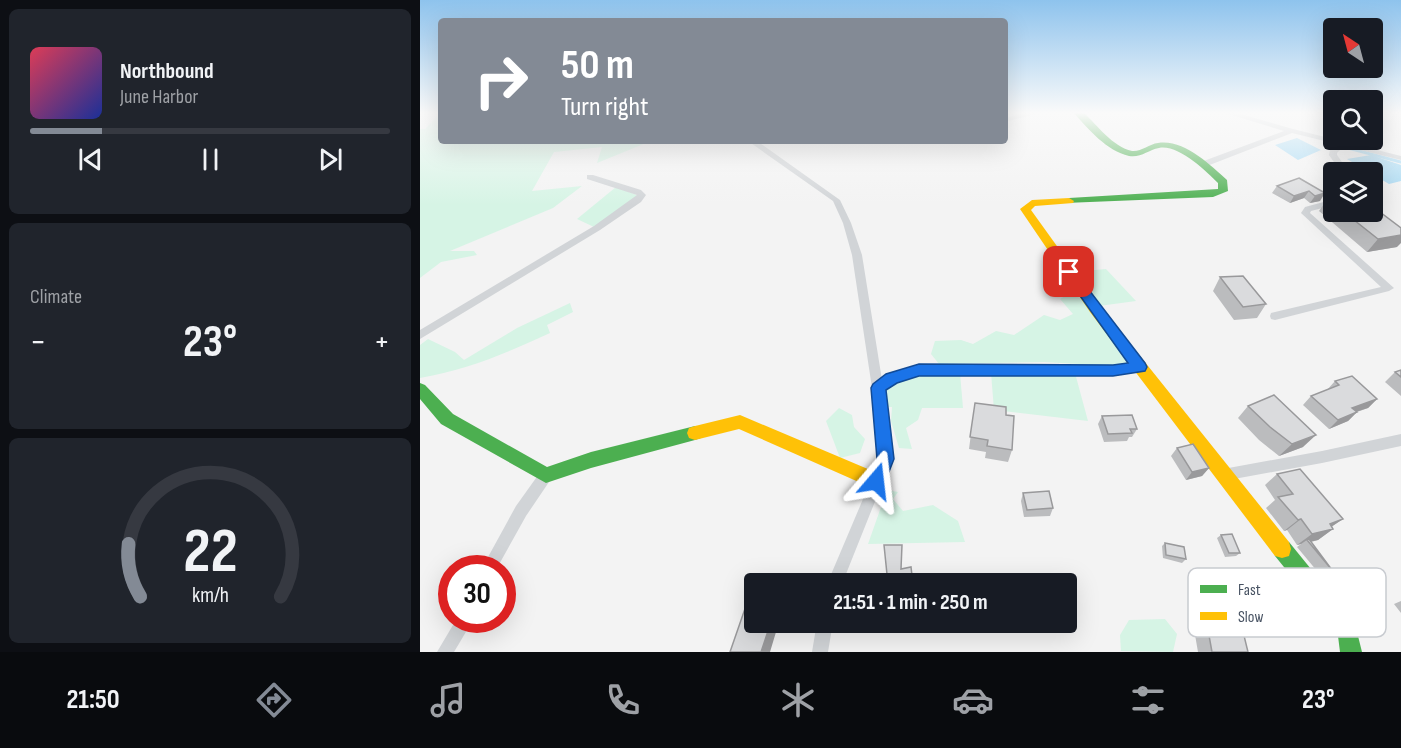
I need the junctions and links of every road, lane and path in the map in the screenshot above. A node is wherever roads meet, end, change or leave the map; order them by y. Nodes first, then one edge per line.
1 (1116, 143) edge
2 (1258, 143) edge
3 (757, 144) edge
4 (1370, 150) edge
5 (1401, 158) edge
6 (1204, 164) junction
7 (590, 177) dead end
8 (1323, 205) edge
9 (1275, 316) dead end
10 (420, 335) edge
11 (1140, 367) junction
12 (878, 388) junction
13 (420, 389) edge
14 (1401, 440) edge
15 (546, 475) junction
16 (1223, 475) junction
17 (876, 481) junction
18 (496, 555) edge
19 (1298, 568) edge
20 (838, 573) edge
21 (457, 633) edge
22 (823, 633) edge
23 (1348, 637) edge
24 (445, 652) edge
25 (820, 652) edge
26 (1351, 652) edge

1 - 6 street
2 - 6 street
3 - 12 street
4 - 5 street
6 - 11 street
7 - 10 street
8 - 9 street
11 - 12 street
11 - 16 street
12 - 17 street
13 - 15 street
14 - 16 street
15 - 17 street
15 - 18 street
16 - 19 street
17 - 20 street
21 - 24 street
22 - 25 street
23 - 26 street

